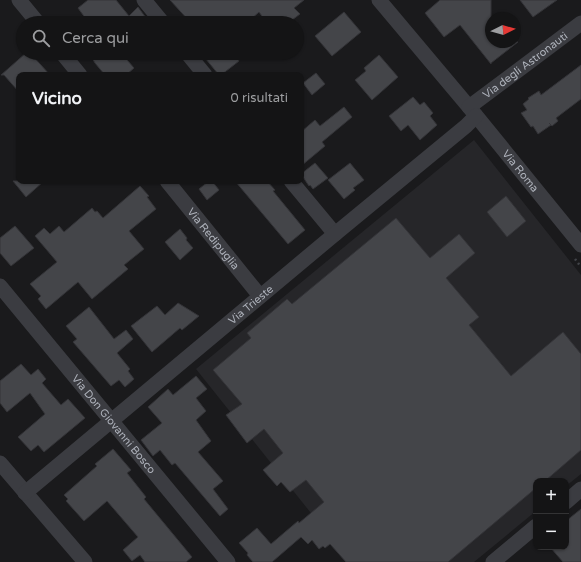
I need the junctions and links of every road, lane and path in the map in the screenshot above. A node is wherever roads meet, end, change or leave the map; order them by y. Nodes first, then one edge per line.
1 (19, 0) edge
2 (144, 0) edge
3 (379, 0) edge
4 (32, 16) edge
5 (157, 16) edge
6 (581, 23) edge
7 (68, 60) edge
8 (193, 60) edge
9 (78, 72) edge
10 (203, 72) edge
11 (468, 107) junction
12 (169, 184) edge
13 (293, 184) edge
14 (335, 234) junction
15 (581, 246) edge
16 (0, 286) edge
17 (260, 296) junction
18 (112, 420) junction
19 (0, 463) edge
20 (581, 489) edge
21 (26, 493) junction
22 (569, 499) edge
23 (533, 529) edge
24 (85, 562) edge
25 (228, 562) edge
26 (493, 562) edge

1 - 4 street
2 - 5 street
3 - 11 street, Via Roma
6 - 11 street, Via degli Astronauti
7 - 9 street
8 - 10 street
11 - 14 street, Via Trieste
11 - 15 street, Via Roma
12 - 17 street, Via Redipuglia
13 - 14 street
14 - 17 street, Via Trieste
16 - 18 street, Via Don Giovanni Bosco
17 - 18 street, Via Trieste
18 - 21 street, Via Trieste
18 - 25 street, Via Don Giovanni Bosco
19 - 21 street
20 - 22 street
21 - 24 street
23 - 26 street

